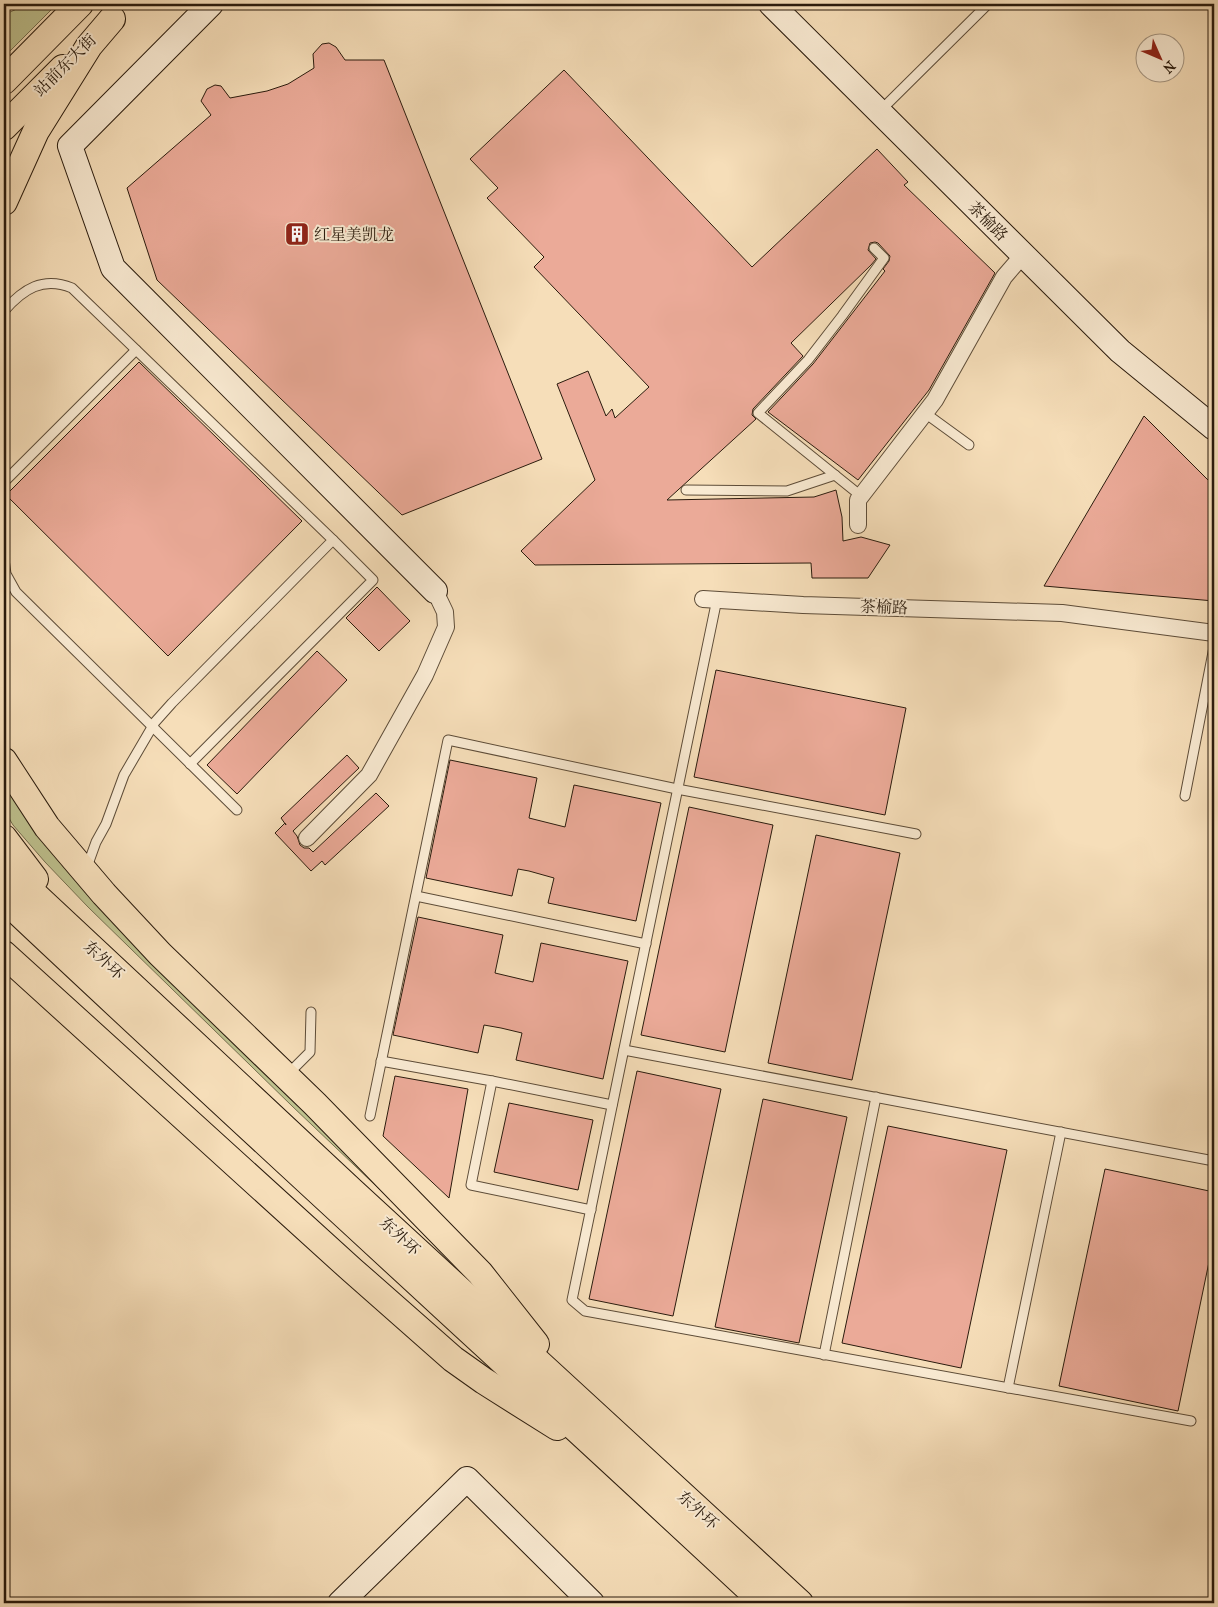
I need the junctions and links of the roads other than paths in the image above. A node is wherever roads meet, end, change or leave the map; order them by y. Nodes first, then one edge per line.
1 (80, 4) edge
2 (211, 4) edge
3 (771, 4) edge
4 (988, 4) edge
5 (119, 11) edge
6 (52, 79) junction
7 (4, 80) edge
8 (878, 112) junction
9 (4, 127) edge
10 (4, 142) edge
11 (4, 202) edge
12 (874, 248) dead end
13 (1023, 255) junction
14 (4, 311) edge
15 (136, 350) junction
16 (925, 413) junction
17 (1214, 428) edge
18 (970, 445) dead end
19 (835, 474) junction
20 (4, 482) edge
21 (686, 490) dead end
22 (861, 496) junction
23 (858, 525) dead end
24 (333, 540) junction
25 (4, 559) edge
26 (435, 591) joint
27 (710, 599) joint
28 (1214, 633) edge
29 (1214, 647) edge
30 (153, 727) junction
31 (4, 761) edge
32 (190, 764) junction
33 (677, 789) junction
34 (1185, 796) dead end
35 (237, 810) dead end
36 (916, 834) dead end
37 (4, 838) edge
38 (307, 838) dead end
39 (4, 866) edge
40 (86, 873) junction
41 (416, 896) junction
42 (4, 899) edge
43 (4, 924) edge
44 (646, 944) junction
45 (4, 954) edge
46 (118, 990) junction
47 (310, 1012) dead end
48 (624, 1050) junction
49 (381, 1061) junction
50 (286, 1076) junction
51 (492, 1080) junction
52 (876, 1097) junction
53 (612, 1105) junction
54 (370, 1116) dead end
55 (1061, 1132) junction
56 (1214, 1161) edge
57 (591, 1210) junction
58 (824, 1355) junction
59 (1008, 1388) junction
60 (1191, 1421) dead end
61 (619, 1452) junction
62 (340, 1603) edge
63 (592, 1603) edge
64 (764, 1603) edge
65 (800, 1603) edge

1 - 7 main road, 站前东大街
2 - 26 street
3 - 8 street, 茶榆路
4 - 8 lane
5 - 6 main road, 站前东大街
5 - 11 main road
6 - 9 main road, 站前东大街
6 - 10 main road
8 - 13 street, 茶榆路
12 - 19 lane
13 - 16 street
13 - 17 street, 茶榆路
14 - 15 lane
15 - 20 lane
15 - 24 lane
16 - 18 lane
16 - 22 street
19 - 21 lane
19 - 22 lane
22 - 23 street
24 - 30 lane
24 - 32 lane
25 - 30 lane
26 - 38 street
27 - 28 street, 茶榆路
27 - 33 lane
29 - 34 lane
30 - 32 lane
30 - 40 lane
31 - 40 main road
32 - 35 lane
33 - 36 lane
33 - 41 lane
33 - 44 lane
37 - 46 main road
39 - 46 main road, 东外环
40 - 50 main road
41 - 44 lane
41 - 49 lane
42 - 46 main road
43 - 46 main road
44 - 48 lane
45 - 61 main road
46 - 61 main road, 东外环
47 - 50 lane
48 - 52 lane
48 - 53 lane
49 - 51 lane
49 - 54 lane
50 - 61 main road
51 - 53 lane
51 - 57 lane
52 - 55 lane
52 - 58 lane
53 - 57 lane
55 - 56 lane
55 - 59 lane
57 - 58 lane
58 - 59 lane
59 - 60 lane
61 - 64 main road, 东外环
61 - 65 main road, 东外环
62 - 63 street

